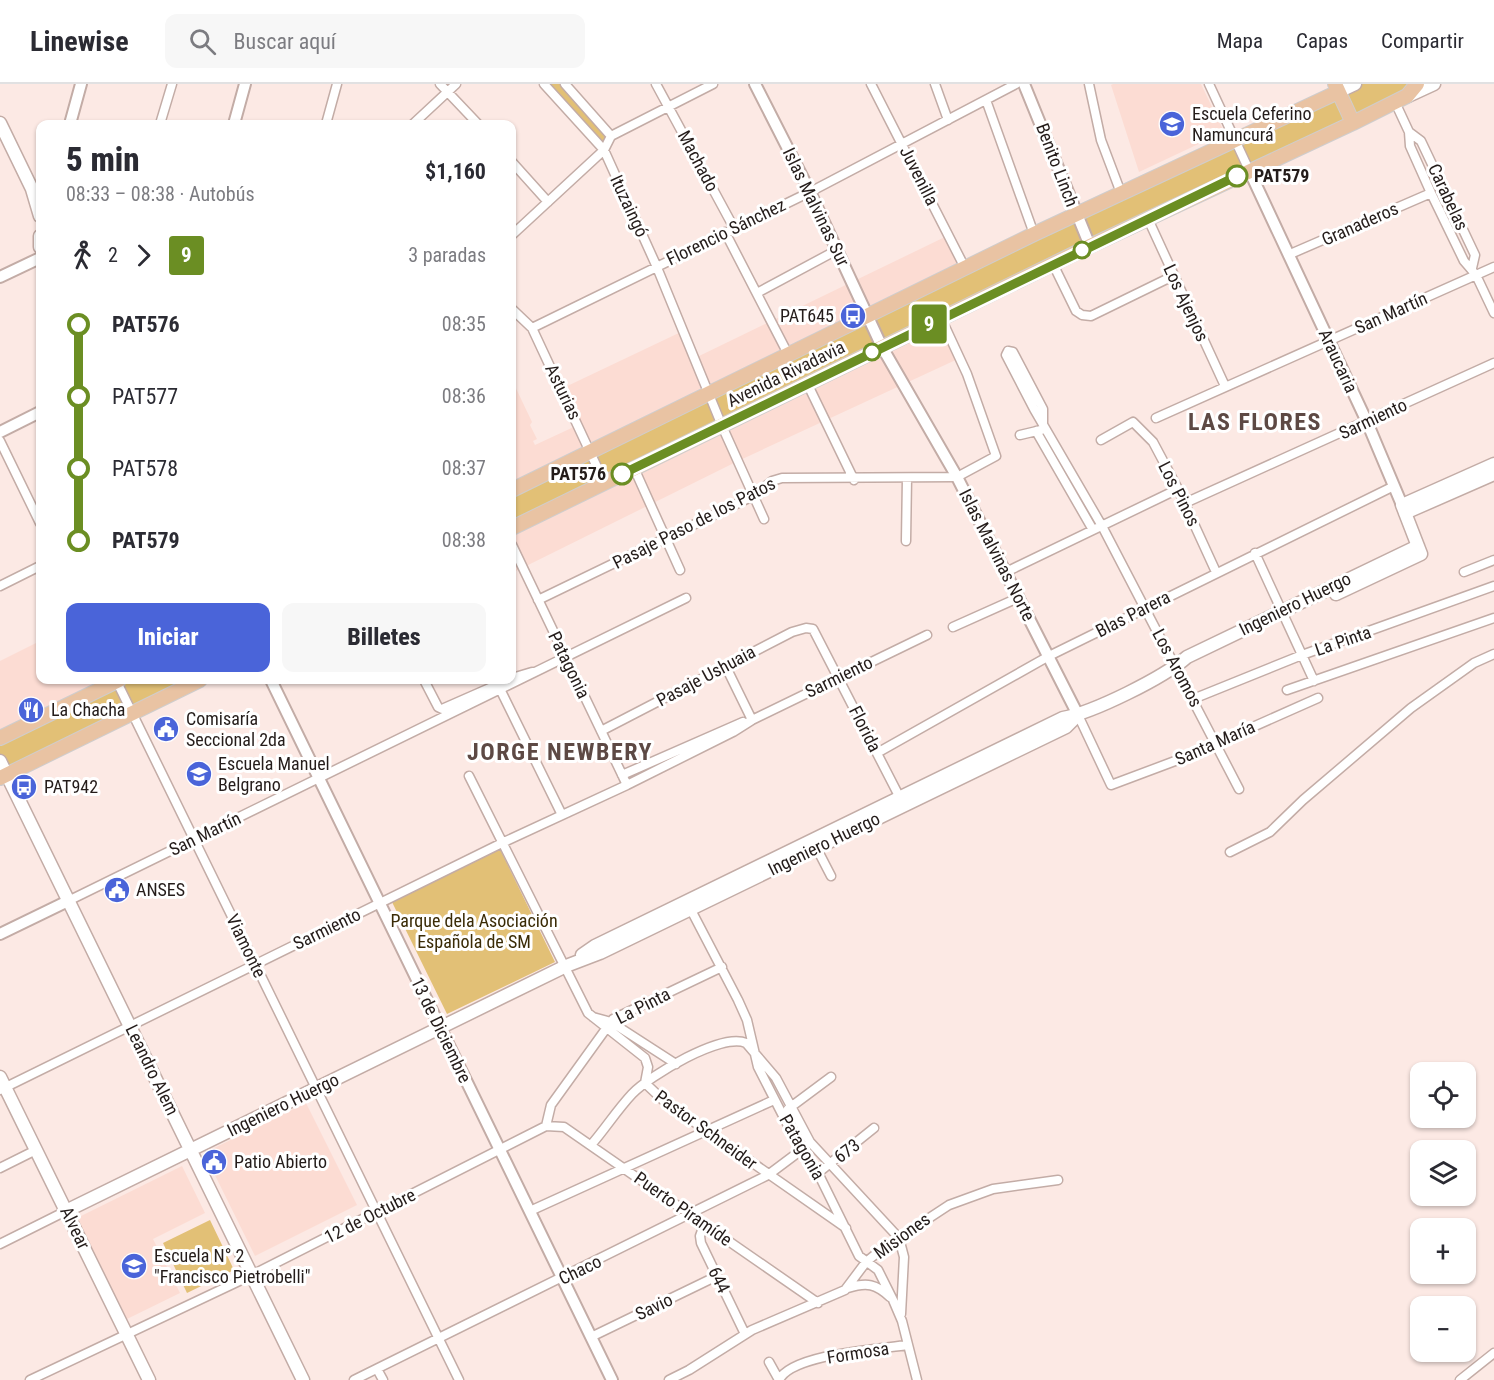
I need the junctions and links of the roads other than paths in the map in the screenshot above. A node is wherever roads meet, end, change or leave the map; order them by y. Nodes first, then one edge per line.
1 (81, 84) edge
2 (172, 84) edge
3 (245, 84) edge
4 (337, 84) edge
5 (440, 84) edge
6 (456, 84) edge
7 (544, 84) edge
8 (565, 84) edge
9 (656, 84) edge
10 (660, 84) edge
11 (713, 84) edge
12 (755, 84) edge
13 (871, 84) edge
14 (935, 84) edge
15 (1016, 84) edge
16 (1024, 84) edge
17 (1089, 84) edge
18 (1209, 84) edge
19 (1356, 84) edge
20 (1417, 84) edge
21 (1434, 84) edge
22 (449, 88) edge
23 (1337, 88) edge
24 (662, 94) junction
25 (1401, 99) junction
26 (986, 100) junction
27 (669, 106) junction
28 (71, 120) edge
29 (161, 120) edge
30 (235, 120) edge
31 (327, 120) edge
32 (417, 120) edge
33 (475, 120) edge
34 (948, 120) junction
35 (0, 123) edge
36 (1353, 123) junction
37 (1410, 132) junction
38 (611, 136) junction
39 (1235, 140) junction
40 (903, 143) junction
41 (604, 150) junction
42 (516, 166) edge
43 (1249, 170) junction
44 (810, 192) junction
45 (1121, 193) junction
46 (1431, 193) junction
47 (36, 198) edge
48 (548, 202) junction
49 (1076, 214) junction
50 (1148, 219) junction
51 (729, 230) junction
52 (516, 231) edge
53 (1034, 234) junction
54 (1090, 246) junction
55 (837, 250) junction
56 (1288, 255) junction
57 (36, 260) edge
58 (1053, 264) junction
59 (656, 265) junction
60 (1494, 267) edge
61 (965, 268) junction
62 (1474, 272) junction
63 (1173, 276) junction
64 (0, 278) edge
65 (757, 292) junction
66 (516, 313) edge
67 (1494, 313) edge
68 (868, 315) junction
69 (941, 318) junction
70 (531, 328) junction
71 (874, 330) joint
72 (1328, 340) junction
73 (882, 347) junction
74 (788, 354) junction
75 (1494, 363) edge
76 (807, 383) junction
77 (1225, 386) junction
78 (709, 393) junction
79 (36, 414) edge
80 (1156, 417) dead end
81 (1367, 423) junction
82 (722, 426) junction
83 (1045, 426) junction
84 (1036, 431) junction
85 (0, 432) edge
86 (1020, 435) dead end
87 (1101, 440) dead end
88 (0, 441) edge
89 (590, 451) junction
90 (1494, 464) edge
91 (634, 468) junction
92 (1494, 474) edge
93 (957, 477) junction
94 (907, 478) junction
95 (854, 480) junction
96 (604, 482) junction
97 (1394, 486) junction
98 (516, 488) edge
99 (1178, 489) junction
100 (753, 496) junction
101 (1185, 503) junction
102 (1403, 509) junction
103 (36, 515) edge
104 (764, 519) dead end
105 (1102, 525) junction
106 (516, 526) edge
107 (1093, 530) junction
108 (666, 538) junction
109 (906, 541) dead end
110 (1419, 550) joint
111 (516, 553) edge
112 (1255, 553) junction
113 (1494, 560) edge
114 (36, 568) edge
115 (680, 570) dead end
116 (1006, 572) junction
117 (1216, 572) junction
118 (1464, 572) dead end
119 (0, 586) edge
120 (1494, 586) edge
121 (1020, 597) junction
122 (686, 598) dead end
123 (538, 600) junction
124 (1145, 607) junction
125 (1284, 614) junction
126 (1494, 618) edge
127 (953, 627) dead end
128 (813, 629) joint
129 (927, 636) dead end
130 (1494, 654) edge
131 (1302, 655) junction
132 (1049, 656) junction
133 (565, 657) junction
134 (1176, 667) junction
135 (726, 668) junction
136 (538, 670) junction
137 (516, 677) edge
138 (838, 678) junction
139 (1314, 681) junction
140 (516, 682) edge
141 (109, 684) edge
142 (119, 684) edge
143 (192, 684) edge
144 (273, 684) edge
145 (426, 684) edge
146 (499, 684) edge
147 (513, 684) edge
148 (1287, 690) dead end
149 (501, 691) junction
150 (1318, 698) dead end
151 (1193, 699) junction
152 (132, 713) junction
153 (1078, 715) junction
154 (752, 720) junction
155 (601, 731) junction
156 (0, 738) edge
157 (1216, 742) junction
158 (877, 753) junction
159 (0, 761) edge
160 (622, 775) junction
161 (3, 776) edge
162 (469, 777) dead end
163 (318, 778) junction
164 (627, 785) junction
165 (1111, 785) joint
166 (1239, 789) dead end
167 (899, 796) junction
168 (562, 815) junction
169 (194, 839) junction
170 (504, 842) junction
171 (816, 847) junction
172 (1230, 852) dead end
173 (831, 876) dead end
174 (68, 901) junction
175 (379, 903) junction
176 (690, 908) junction
177 (0, 934) edge
178 (255, 964) junction
179 (566, 966) junction
180 (722, 967) junction
181 (608, 1025) junction
182 (130, 1026) junction
183 (440, 1028) junction
184 (754, 1049) junction
185 (676, 1064) junction
186 (831, 1077) dead end
187 (645, 1083) junction
188 (2, 1084) edge
189 (316, 1088) junction
190 (774, 1100) junction
191 (791, 1106) junction
192 (782, 1114) junction
193 (546, 1126) junction
194 (874, 1128) dead end
195 (707, 1131) junction
196 (810, 1142) junction
197 (591, 1145) junction
198 (36, 1150) junction
199 (500, 1150) junction
200 (191, 1151) junction
201 (801, 1151) junction
202 (830, 1163) junction
203 (0, 1168) edge
204 (624, 1168) junction
205 (818, 1173) junction
206 (768, 1175) junction
207 (1058, 1180) dead end
208 (66, 1211) junction
209 (530, 1211) junction
210 (377, 1213) junction
211 (691, 1214) junction
212 (704, 1225) junction
213 (846, 1228) junction
214 (899, 1238) junction
215 (0, 1244) edge
216 (866, 1262) junction
217 (252, 1275) junction
218 (717, 1276) junction
219 (562, 1278) junction
220 (848, 1288) junction
221 (893, 1300) junction
222 (818, 1303) junction
223 (901, 1319) junction
224 (745, 1334) junction
225 (127, 1335) junction
226 (591, 1338) junction
227 (440, 1340) junction
228 (907, 1345) junction
229 (1494, 1353) edge
230 (769, 1362) dead end
231 (377, 1369) junction
232 (689, 1370) junction
233 (30, 1380) edge
234 (149, 1380) edge
235 (303, 1380) edge
236 (354, 1380) edge
237 (383, 1380) edge
238 (459, 1380) edge
239 (612, 1380) edge
240 (669, 1380) edge
241 (694, 1380) edge
242 (779, 1380) edge
243 (917, 1380) edge
244 (1460, 1380) edge

1 - 28 street
2 - 29 street
3 - 30 street
4 - 31 street
5 - 22 street
6 - 22 street
7 - 41 street, Ituzaingó
8 - 38 street
9 - 24 street, Machado
10 - 24 street, Machado
11 - 27 street
12 - 44 street, Islas Malvinas Sur
13 - 40 street, Juvenilla
14 - 34 street
15 - 26 street, Florencio Sánchez
16 - 49 street, Benito Linch
17 - 45 street
18 - 39 street
19 - 23 main road, Avenida Rivadavia
20 - 25 main road
21 - 25 main road, Avenida Rivadavia
22 - 32 street
22 - 33 street
23 - 36 main road
23 - 39 main road, Avenida Rivadavia
24 - 27 street, Machado
25 - 36 main road, Avenida Rivadavia
25 - 37 street, Carabelas
26 - 34 street, Florencio Sánchez
26 - 53 street
27 - 38 street
27 - 51 street, Machado
34 - 40 street, Florencio Sánchez
35 - 47 main road
36 - 43 main road, Avenida Rivadavia
37 - 46 street, Carabelas
37 - 62 street, Carabelas
38 - 41 street
39 - 43 street
39 - 45 main road, Avenida Rivadavia
40 - 44 street, Florencio Sánchez
40 - 61 street, Juvenilla
41 - 48 street
41 - 59 street, Ituzaingó
42 - 48 street
43 - 50 main road, Avenida Rivadavia
43 - 56 street, Araucaria
44 - 51 street, Florencio Sánchez
44 - 55 street, Islas Malvinas Sur
45 - 49 main road, Avenida Rivadavia
46 - 56 street, Granaderos
46 - 62 street, Carabelas
48 - 52 street
49 - 53 main road, Avenida Rivadavia
49 - 54 street, Benito Linch
50 - 54 main road, Avenida Rivadavia
50 - 63 street, Los Ajenjos
51 - 59 street, Florencio Sánchez
51 - 65 street, Machado
53 - 61 main road, Avenida Rivadavia
54 - 58 main road, Avenida Rivadavia
55 - 65 street
55 - 68 street, Islas Malvinas Sur
56 - 72 street, Araucaria
57 - 64 street
58 - 63 street
58 - 69 main road, Avenida Rivadavia
59 - 70 street, Florencio Sánchez
59 - 78 street, Ituzaingó
60 - 62 street, San Martín
61 - 68 main road, Avenida Rivadavia
62 - 67 street, Carabelas
62 - 72 street, San Martín
63 - 77 street, Los Ajenjos
65 - 74 street, Machado
66 - 70 street, Asturias
68 - 71 street, Islas Malvinas Sur
68 - 74 main road, Avenida Rivadavia
69 - 73 main road, Avenida Rivadavia
69 - 93 street, Pasaje Paso de los Patos
70 - 89 street, Asturias
71 - 73 street, Islas Malvinas Norte
72 - 77 street, San Martín
72 - 81 street, Araucaria
73 - 76 main road, Avenida Rivadavia
73 - 93 street, Islas Malvinas Norte
74 - 78 main road, Avenida Rivadavia
75 - 81 street, Sarmiento
76 - 82 main road, Avenida Rivadavia
76 - 95 street
77 - 80 street, San Martín
78 - 82 street, Ituzaingó
78 - 89 main road, Avenida Rivadavia
79 - 85 street
81 - 97 street, Araucaria
81 - 101 street, Sarmiento
82 - 91 main road, Avenida Rivadavia
82 - 100 street
83 - 83 street, Los Aromos
83 - 84 street
83 - 105 street, Los Aromos
84 - 86 street
84 - 107 street
87 - 99 street, Los Pinos
88 - 103 street
89 - 96 street, Asturias
89 - 98 main road, Avenida Rivadavia
90 - 102 main road
91 - 96 main road, Avenida Rivadavia
91 - 108 street
92 - 102 main road
93 - 94 street, Pasaje Paso de los Patos
93 - 116 street, Islas Malvinas Norte
94 - 95 street, Pasaje Paso de los Patos
94 - 109 street
95 - 100 street, Pasaje Paso de los Patos
96 - 106 main road, Avenida Rivadavia
97 - 102 street, Araucaria
97 - 112 street, Blas Parera
99 - 101 street, Los Pinos
99 - 105 street
100 - 104 street
100 - 108 street, Pasaje Paso de los Patos
101 - 117 street, Los Pinos
102 - 110 main road, Araucaria
105 - 107 street
105 - 124 street, Los Aromos
107 - 116 street
108 - 115 street
108 - 123 street, Pasaje Paso de los Patos
110 - 125 main road, Ingeniero Huergo
111 - 123 street, Patagonia
112 - 117 street, Blas Parera
112 - 125 street
113 - 118 street
114 - 119 street
116 - 121 street, Islas Malvinas Norte
117 - 124 street, Blas Parera
120 - 131 street, La Pinta
121 - 127 street
121 - 132 street, Islas Malvinas Norte
122 - 133 street, San Martín
123 - 133 street, Patagonia
124 - 132 street, Blas Parera
124 - 134 street, Los Aromos
125 - 131 street
125 - 134 main road, Ingeniero Huergo
126 - 139 street
128 - 135 street, Pasaje Ushuaia
128 - 138 street, Florida
129 - 138 street, Sarmiento
130 - 172 street
131 - 139 street
131 - 151 street, La Pinta
132 - 153 street, Islas Malvinas Norte
132 - 158 street, Blas Parera
133 - 136 street, San Martín
133 - 155 street, Patagonia
134 - 151 street, Los Aromos
134 - 153 main road, Ingeniero Huergo
135 - 154 street
135 - 155 street, Pasaje Ushuaia
136 - 137 street, San Martín
136 - 140 street, San Martín
138 - 154 street, Sarmiento
138 - 158 street, Florida
139 - 148 street
141 - 156 main road
142 - 152 street, Viamonte
143 - 152 main road
144 - 163 street, 13 de Diciembre
145 - 146 street, San Martín
147 - 149 street, San Martín
149 - 163 street, San Martín
149 - 168 street
150 - 157 street, Santa María
151 - 157 street, Los Aromos
152 - 161 main road
152 - 169 street, Viamonte
153 - 165 street, Islas Malvinas Norte
153 - 167 main road, Ingeniero Huergo
153 - 171 main road, Ingeniero Huergo
154 - 160 street, Sarmiento
154 - 164 street, Sarmiento
155 - 160 street, Patagonia
157 - 165 street, Santa María
157 - 166 street, Los Aromos
158 - 167 street, Florida
159 - 161 main road, Leandro Alem
160 - 164 street, Patagonia
161 - 174 main road, Leandro Alem
162 - 170 street, Pastor Schneider
163 - 169 street, San Martín
163 - 175 street, 13 de Diciembre
164 - 168 street, Sarmiento
167 - 179 main road, Ingeniero Huergo
168 - 170 street, Sarmiento
169 - 174 street, San Martín
169 - 178 street, Viamonte
170 - 175 street, Sarmiento
170 - 179 street, Pastor Schneider
171 - 173 street
171 - 176 main road, Ingeniero Huergo
174 - 177 street, San Martín
174 - 182 main road, Leandro Alem
175 - 178 street, Sarmiento
175 - 183 street, 13 de Diciembre
176 - 179 main road, Ingeniero Huergo
176 - 180 street, Patagonia
178 - 182 street, Sarmiento
178 - 189 street, Viamonte
179 - 181 street, Pastor Schneider
179 - 183 main road, Ingeniero Huergo
180 - 181 street, La Pinta
180 - 184 street, Patagonia
181 - 185 street, Pastor Schneider
181 - 187 street, Pastor Schneider
181 - 193 street, La Pinta
182 - 188 street, Sarmiento
182 - 200 main road, Leandro Alem
183 - 189 main road, Ingeniero Huergo
183 - 199 street, 13 de Diciembre
184 - 185 street
184 - 190 street, Patagonia
184 - 191 street
185 - 187 street
186 - 191 street
187 - 195 street, Pastor Schneider
187 - 197 street
188 - 198 main road, Alvear
189 - 200 main road, Ingeniero Huergo
189 - 210 street, Viamonte
190 - 192 street, Patagonia
190 - 195 street
191 - 192 street
191 - 196 street
192 - 201 street, Patagonia
193 - 197 street, Puerto Piramíde
193 - 199 street, 12 de Octubre
194 - 202 street, 673
195 - 204 street
195 - 206 street, Pastor Schneider
196 - 201 street, Chaco
196 - 202 street
197 - 204 street, Puerto Piramíde
198 - 203 street
198 - 208 main road, Alvear
199 - 209 street, 13 de Diciembre
199 - 210 street, 12 de Octubre
200 - 208 main road, Ingeniero Huergo
200 - 217 main road, Leandro Alem
201 - 205 street, Patagonia
201 - 206 street, Chaco
202 - 205 street, 673
202 - 214 street
204 - 209 street
204 - 211 street, Puerto Piramíde
205 - 213 street, Patagonia
206 - 211 street, Chaco
206 - 213 street, Pastor Schneider
207 - 214 street, Misiones
208 - 215 street, Ingeniero Huergo
208 - 225 main road, Alvear
209 - 219 street, 13 de Diciembre
210 - 217 street, 12 de Octubre
210 - 227 street, Viamonte
211 - 212 street, Puerto Piramíde
211 - 219 street, Chaco
212 - 218 street, 644
212 - 222 street, Puerto Piramíde
213 - 216 street, Patagonia
214 - 216 street, Misiones
214 - 223 street
216 - 220 street, Misiones
216 - 221 street, Patagonia
217 - 225 street, 12 de Octubre
217 - 235 main road, Leandro Alem
218 - 224 street, 644
218 - 226 street, Savio
219 - 226 street, 13 de Diciembre
219 - 227 street, Chaco
220 - 221 street
220 - 222 street, Misiones
221 - 223 street, Patagonia
222 - 224 street, Misiones
223 - 228 street, Patagonia
224 - 232 street, Misiones
225 - 233 street, 12 de Octubre
225 - 234 main road, Alvear
226 - 239 street, 13 de Diciembre
227 - 231 street, Chaco
227 - 238 street
228 - 242 street, Formosa
228 - 243 street, Patagonia
229 - 244 street
230 - 242 street
231 - 236 street, Chaco
231 - 237 street
232 - 240 street, Misiones
232 - 241 street

